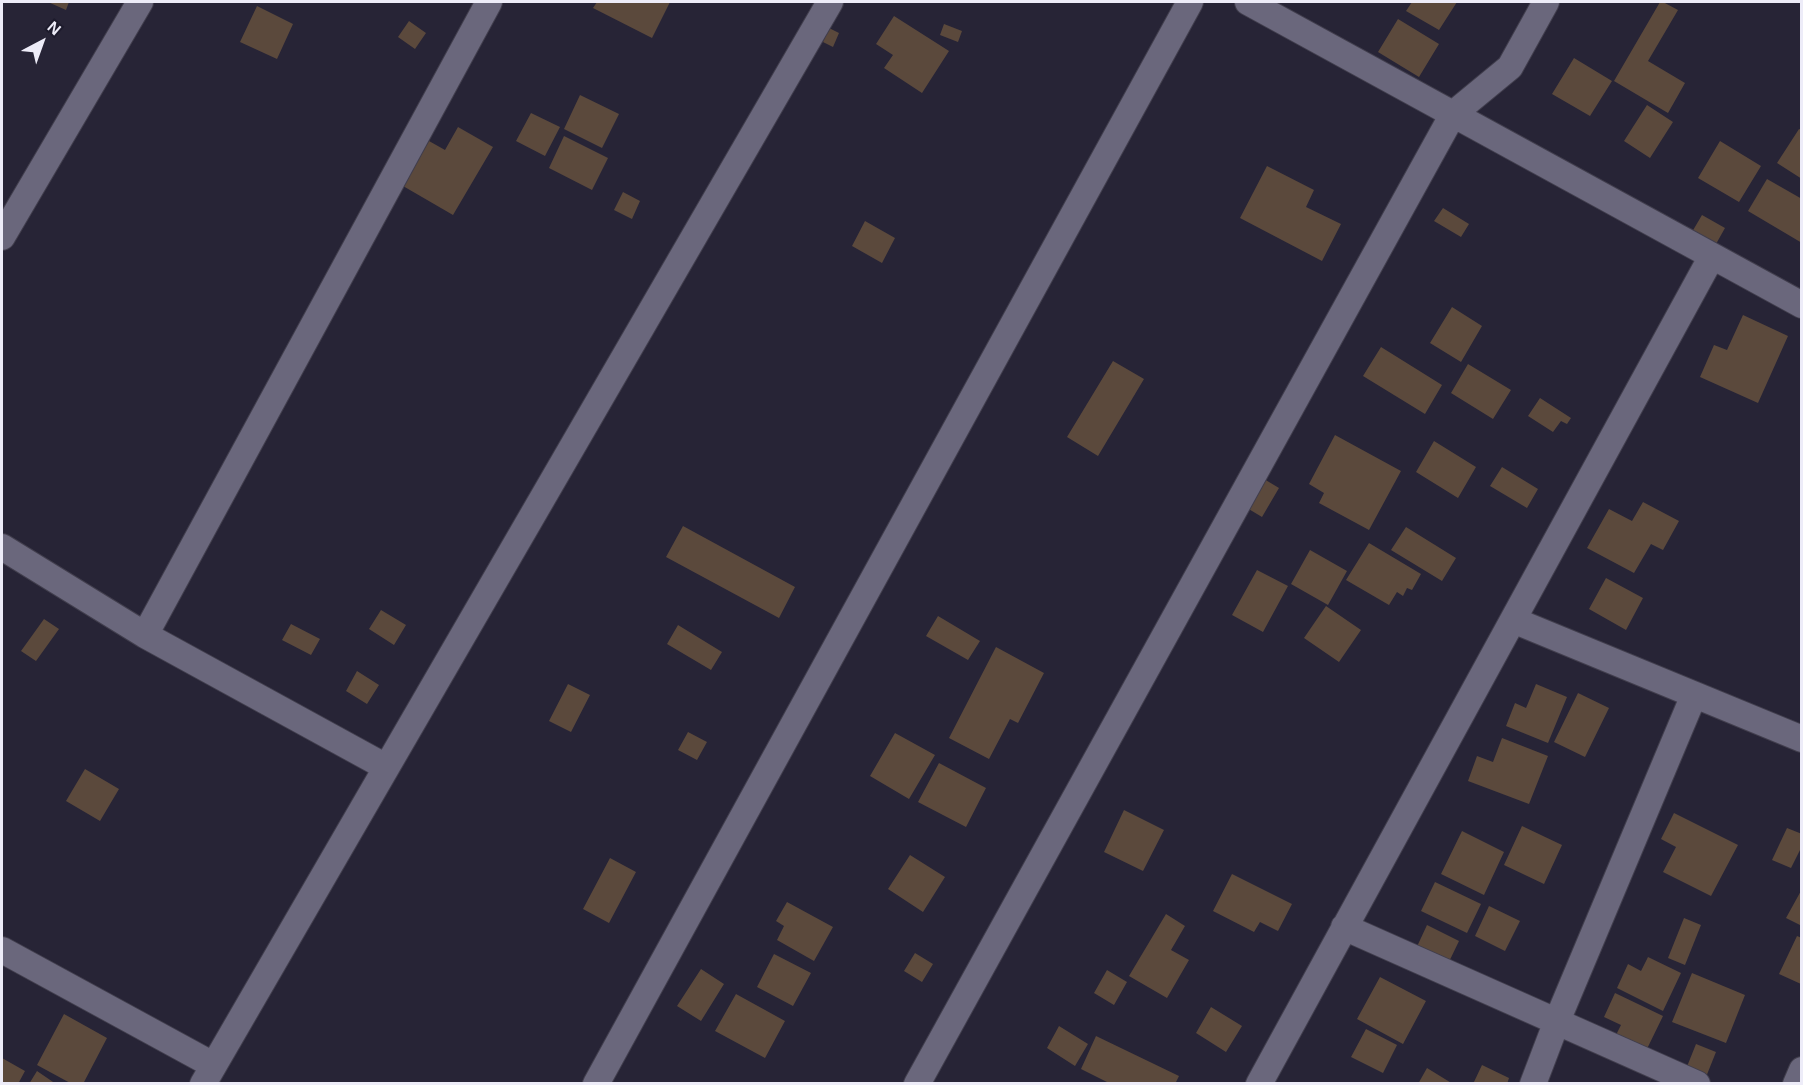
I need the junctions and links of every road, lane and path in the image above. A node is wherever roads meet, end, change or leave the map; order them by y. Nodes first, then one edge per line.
1 (140, 2) edge
2 (489, 2) edge
3 (830, 2) edge
4 (1190, 2) edge
5 (1248, 2) edge
6 (1546, 2) edge
7 (1453, 114) junction
8 (2, 237) edge
9 (1712, 256) junction
10 (1802, 305) edge
11 (2, 547) edge
12 (1513, 620) junction
13 (145, 635) junction
14 (1694, 695) junction
15 (1802, 740) edge
16 (386, 767) junction
17 (1344, 927) junction
18 (2, 950) edge
19 (1557, 1021) junction
20 (1802, 1070) edge
21 (208, 1074) edge
22 (601, 1082) edge
23 (917, 1083) edge
24 (1259, 1083) edge
25 (1533, 1083) edge
26 (1697, 1083) edge
27 (1796, 1083) edge

1 - 8 street
2 - 13 street
3 - 16 street
4 - 22 street
5 - 7 street
6 - 7 street
7 - 9 street
7 - 23 street
9 - 10 street
9 - 12 street
11 - 13 street
12 - 14 street
12 - 17 street
13 - 16 street
14 - 15 street
14 - 19 street
16 - 21 street
17 - 19 street
17 - 24 street
18 - 21 street
19 - 25 street
19 - 26 street
20 - 27 street

